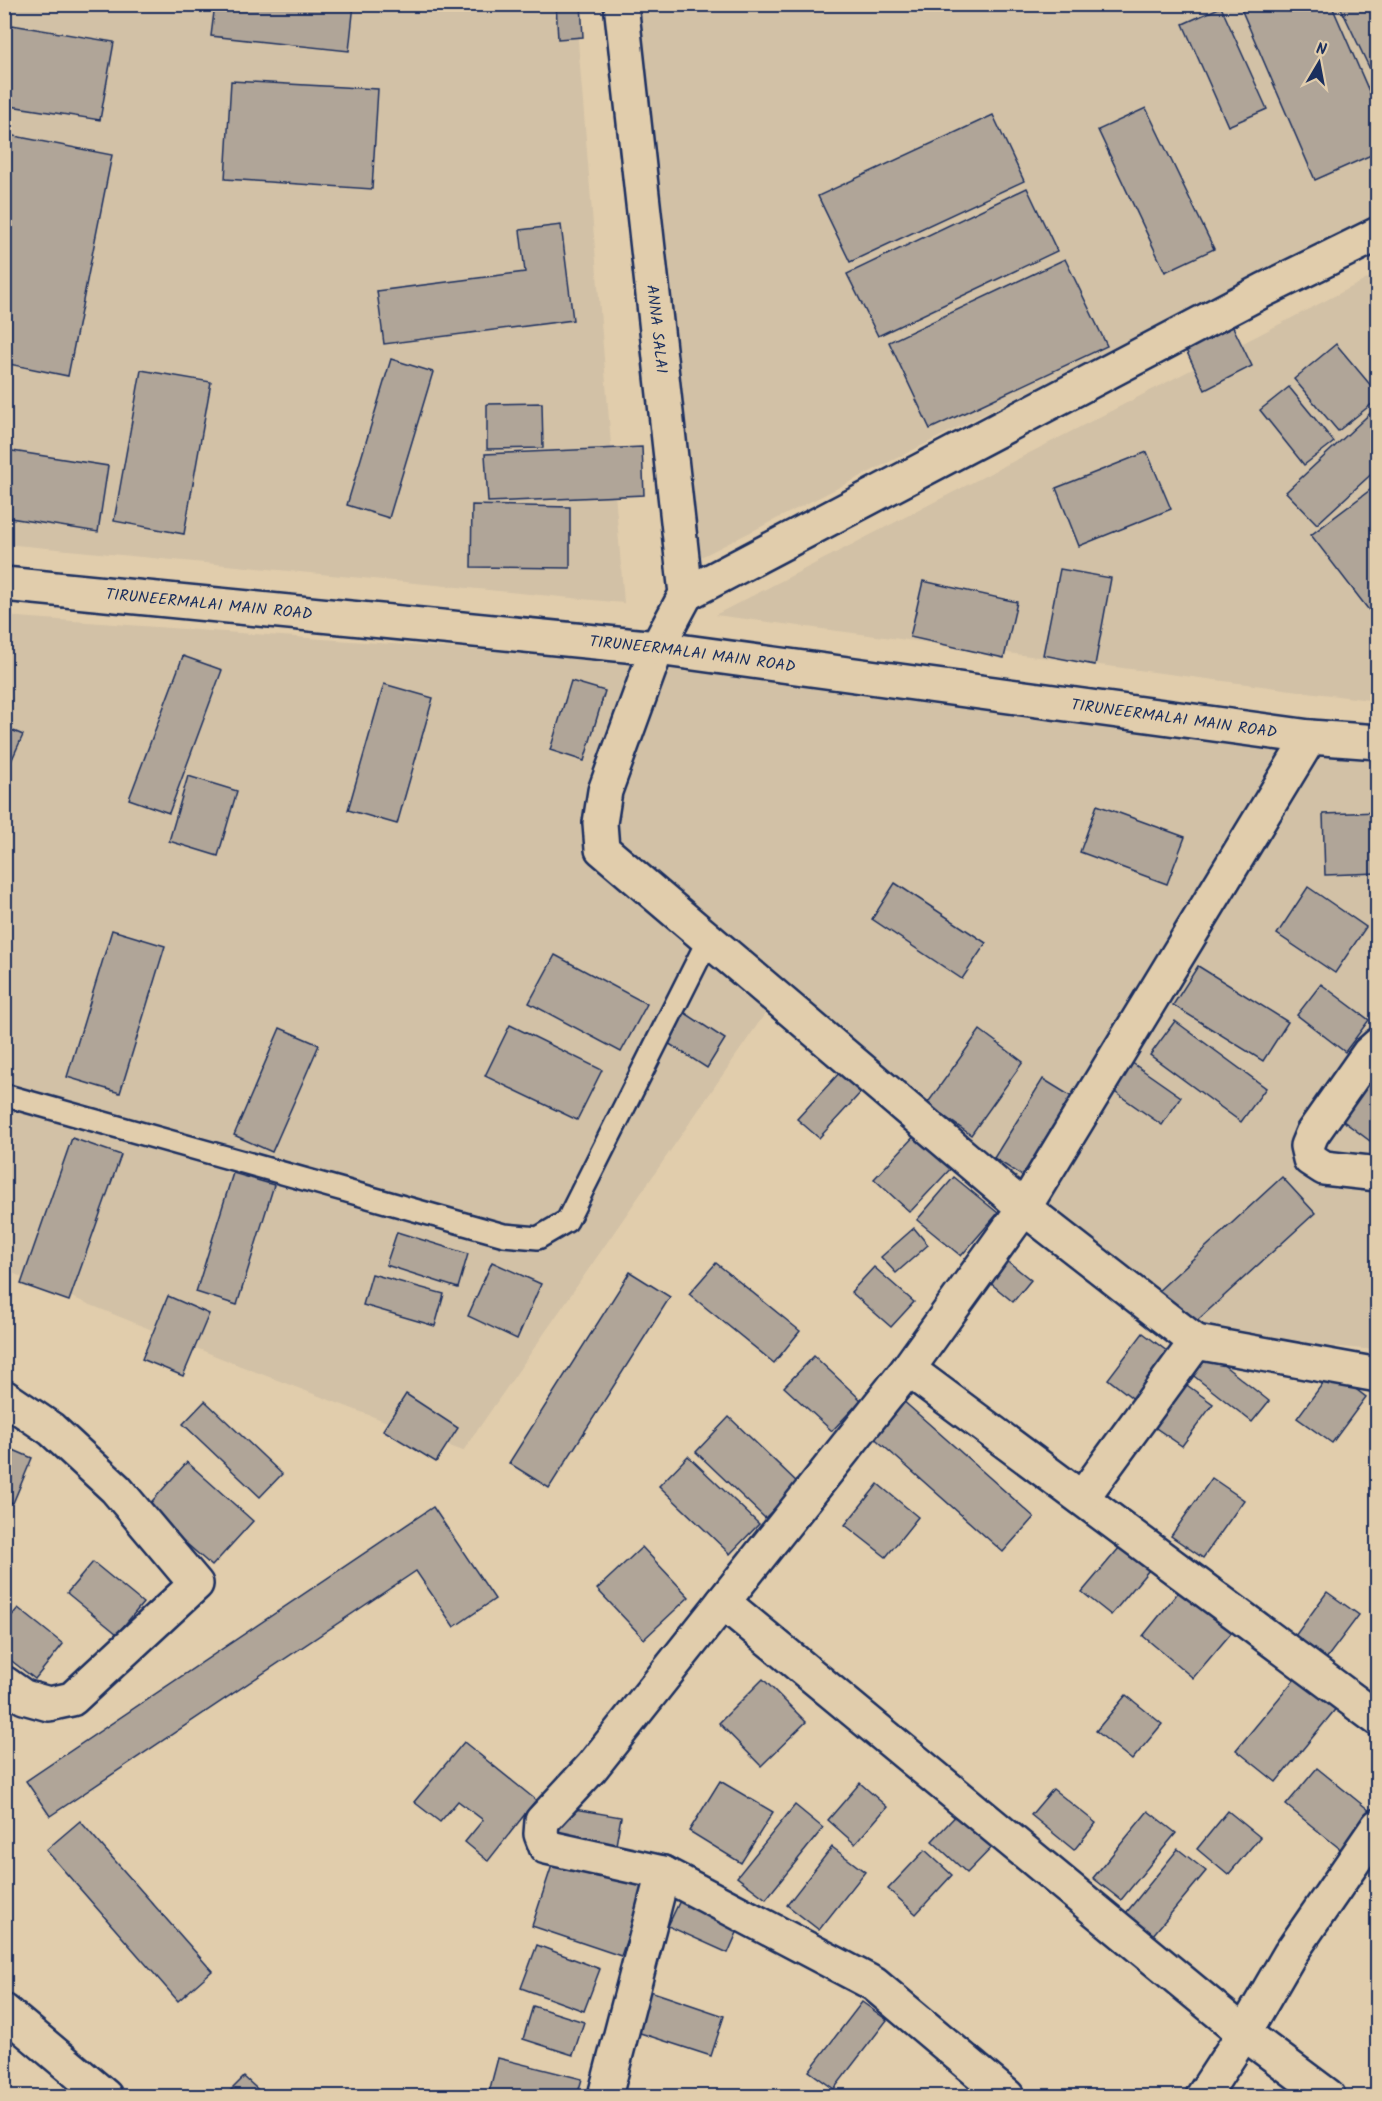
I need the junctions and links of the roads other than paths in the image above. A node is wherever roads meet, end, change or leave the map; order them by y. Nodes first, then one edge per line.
1 (621, 4) edge
2 (1377, 234) edge
3 (4, 584) edge
4 (686, 594) junction
5 (657, 648) junction
6 (1310, 737) junction
7 (1377, 742) edge
8 (708, 940) junction
9 (1377, 1045) edge
10 (4, 1095) edge
11 (1377, 1174) edge
12 (1024, 1208) junction
13 (1196, 1342) junction
14 (908, 1369) junction
15 (1377, 1375) edge
16 (4, 1397) edge
17 (1082, 1498) junction
18 (723, 1602) junction
19 (4, 1683) edge
20 (1377, 1719) edge
21 (1377, 1827) edge
22 (663, 1873) junction
23 (4, 2011) edge
24 (1244, 2033) junction
25 (105, 2097) edge
26 (605, 2097) edge
27 (1007, 2097) edge
28 (1203, 2097) edge
29 (1328, 2097) edge

1 - 4 street, ANNA SALAI
2 - 4 street
3 - 5 street, TIRUNEERMALAI MAIN ROAD
4 - 5 street
5 - 6 street, TIRUNEERMALAI MAIN ROAD
5 - 8 street
6 - 7 street, TIRUNEERMALAI MAIN ROAD
6 - 12 street
8 - 10 lane
8 - 12 street
9 - 11 street
12 - 13 street
12 - 14 street
13 - 15 street
13 - 17 street
14 - 17 street
14 - 18 street
16 - 19 street
17 - 20 street
18 - 22 street
18 - 24 street
21 - 24 street
22 - 26 street
22 - 27 street
23 - 25 street
24 - 28 street
24 - 29 street

